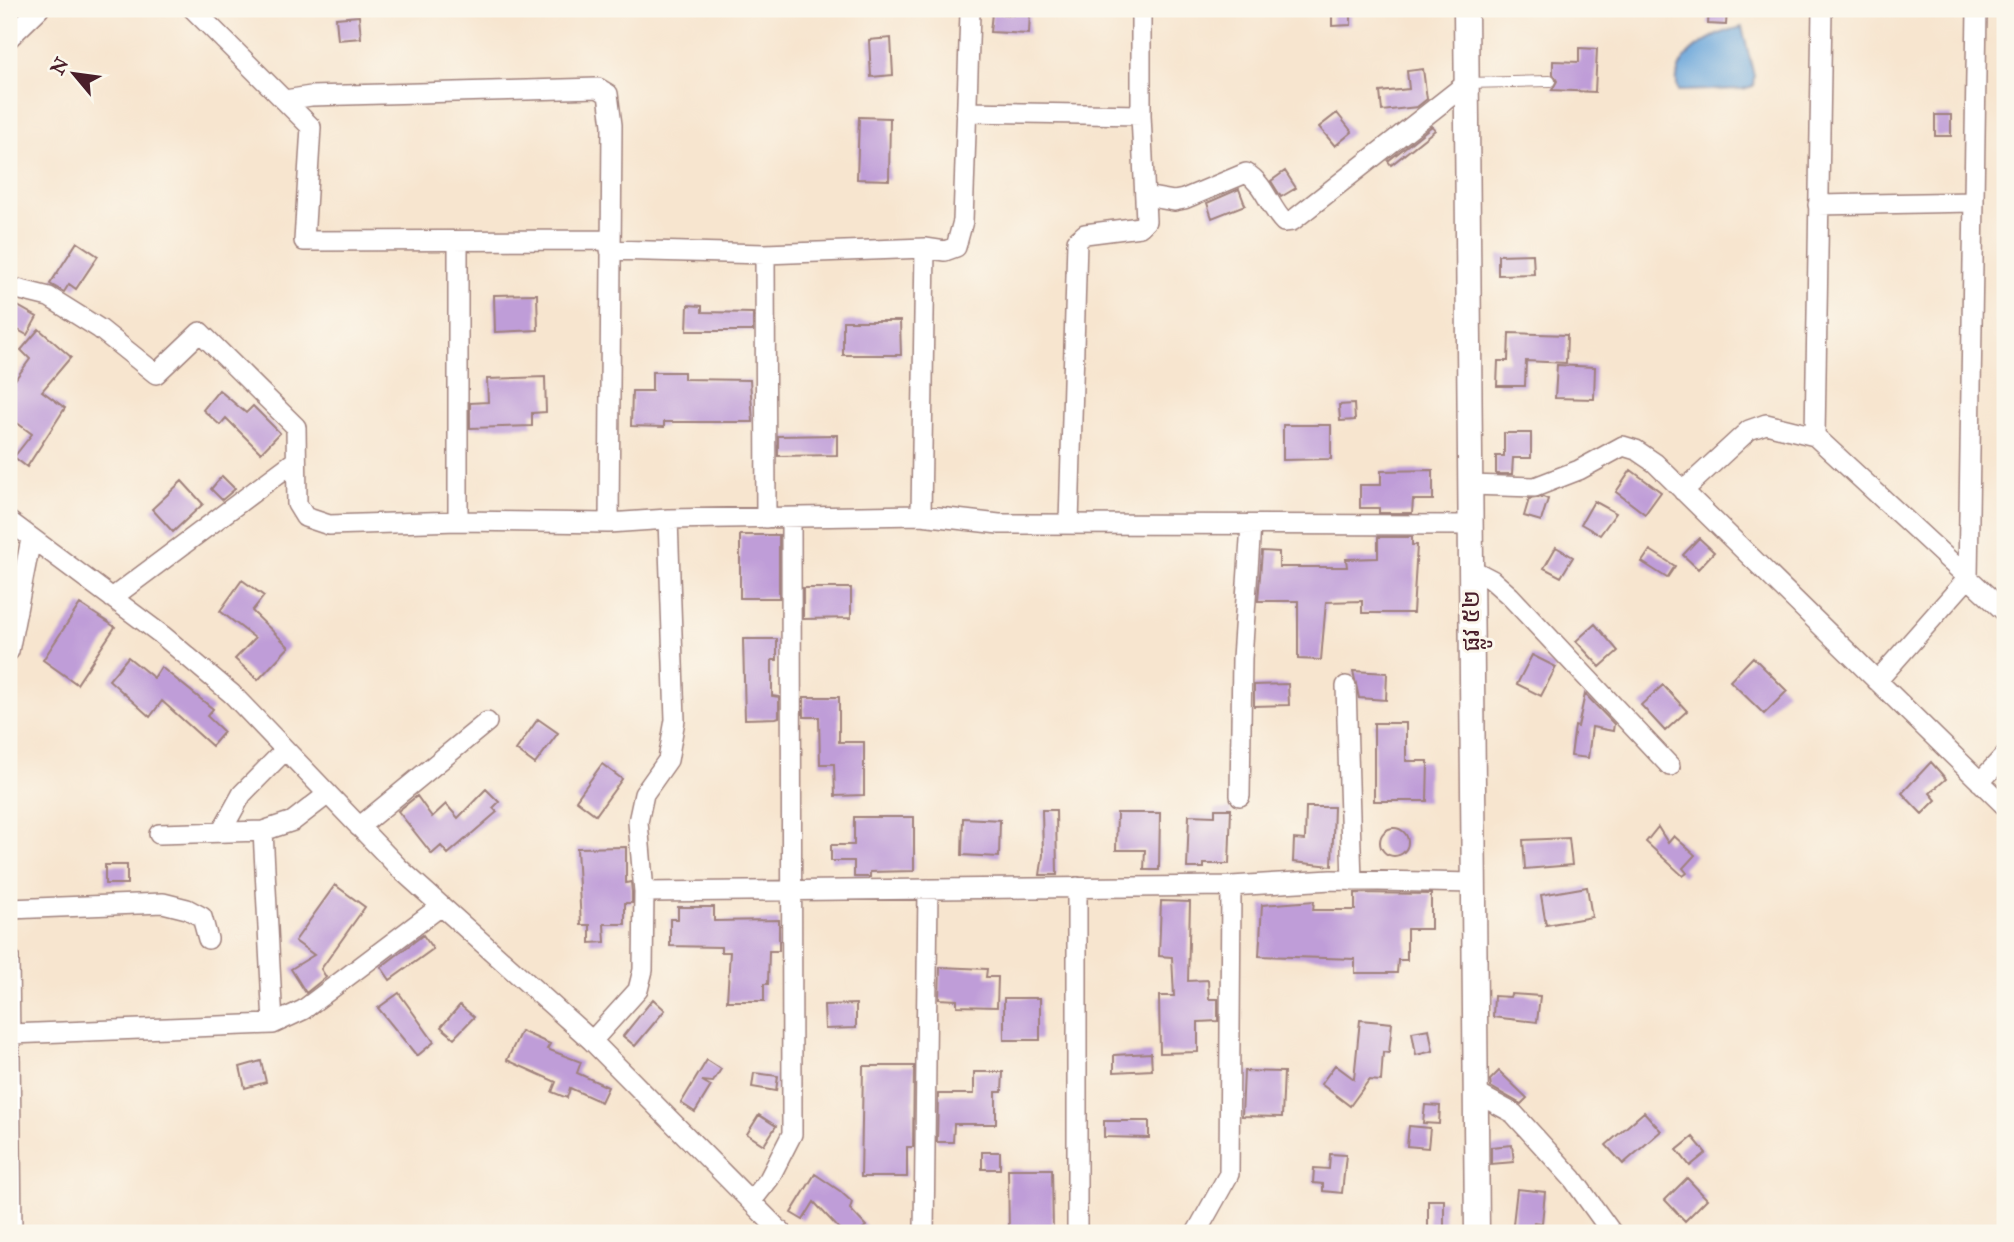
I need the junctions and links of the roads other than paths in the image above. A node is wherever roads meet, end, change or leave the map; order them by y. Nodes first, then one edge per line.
1 (39, 9) edge
2 (193, 9) edge
3 (1141, 9) edge
4 (1466, 9) edge
5 (1822, 9) edge
6 (1977, 9) edge
7 (970, 13) dead end
8 (9, 38) edge
9 (1550, 81) dead end
10 (1466, 83) junction
11 (285, 100) junction
12 (966, 112) junction
13 (1141, 115) junction
14 (1145, 196) junction
15 (1974, 202) junction
16 (1818, 205) junction
17 (458, 241) junction
18 (610, 245) junction
19 (925, 248) junction
20 (765, 254) junction
21 (9, 287) edge
22 (1815, 436) junction
23 (295, 461) junction
24 (1470, 485) junction
25 (1683, 491) junction
26 (921, 515) junction
27 (766, 518) junction
28 (791, 518) junction
29 (668, 519) junction
30 (9, 521) edge
31 (458, 521) junction
32 (609, 523) junction
33 (1069, 524) junction
34 (1251, 524) junction
35 (1471, 525) junction
36 (31, 539) junction
37 (1471, 569) junction
38 (1968, 578) junction
39 (112, 598) junction
40 (2005, 612) edge
41 (12, 616) edge
42 (9, 651) edge
43 (1877, 681) junction
44 (1346, 686) dead end
45 (487, 722) dead end
46 (285, 750) junction
47 (2005, 755) edge
48 (1670, 766) dead end
49 (1980, 782) junction
50 (328, 794) junction
51 (1240, 796) dead end
52 (2005, 806) edge
53 (359, 827) junction
54 (263, 831) junction
55 (221, 832) junction
56 (159, 834) dead end
57 (1352, 881) junction
58 (1474, 883) junction
59 (1231, 886) junction
60 (1077, 887) junction
61 (928, 889) junction
62 (792, 891) junction
63 (644, 892) junction
64 (441, 906) junction
65 (9, 909) edge
66 (208, 939) dead end
67 (9, 957) edge
68 (273, 1024) junction
69 (11, 1034) junction
70 (592, 1041) junction
71 (1476, 1093) junction
72 (10, 1140) edge
73 (751, 1202) junction
74 (12, 1233) edge
75 (782, 1233) edge
76 (924, 1233) edge
77 (1077, 1233) edge
78 (1196, 1233) edge
79 (1477, 1233) edge
80 (1612, 1233) edge

1 - 8 street
2 - 11 street
3 - 13 street
4 - 10 street, ផ្លូវ ៥២
5 - 16 street
6 - 15 street
7 - 12 street
9 - 10 lane
10 - 14 street
10 - 24 street, ផ្លូវ ៥២
11 - 17 street
11 - 18 street
12 - 13 street
12 - 19 street
13 - 14 street
14 - 33 street
15 - 16 street
15 - 38 street
16 - 22 street
17 - 18 street
17 - 31 street
18 - 20 street
18 - 32 street
19 - 20 street
19 - 26 street
20 - 27 street
21 - 23 street
22 - 25 street
22 - 38 street
23 - 31 street
23 - 39 street
24 - 25 street
24 - 35 street, ផ្លូវ ៥២
25 - 43 street
26 - 28 street
26 - 33 street
27 - 28 street
27 - 29 street
28 - 62 street
29 - 32 street
29 - 63 street
30 - 36 street
31 - 32 street
33 - 34 street
34 - 35 street
34 - 51 street
35 - 37 street, ផ្លូវ ៥២
36 - 39 street
36 - 41 street
37 - 48 street
37 - 58 street, ផ្លូវ ៥២
38 - 40 street
38 - 43 street
39 - 46 street
41 - 42 street
43 - 49 street
44 - 57 street
45 - 53 street
46 - 50 street
46 - 55 street
47 - 49 street
49 - 52 street
50 - 53 street
50 - 54 street
53 - 64 street
54 - 55 street
54 - 68 street
55 - 56 street
57 - 58 street
57 - 59 street
58 - 71 street, ផ្លូវ ៥២
59 - 60 street
59 - 78 street
60 - 61 street
60 - 77 street
61 - 62 street
61 - 76 street
62 - 63 street
62 - 73 street
63 - 70 street
64 - 68 street
64 - 70 street
65 - 66 street
67 - 69 street
68 - 69 street
69 - 72 street
70 - 73 street
71 - 79 street, ផ្លូវ ៥២
71 - 80 street
72 - 74 street
73 - 75 street

